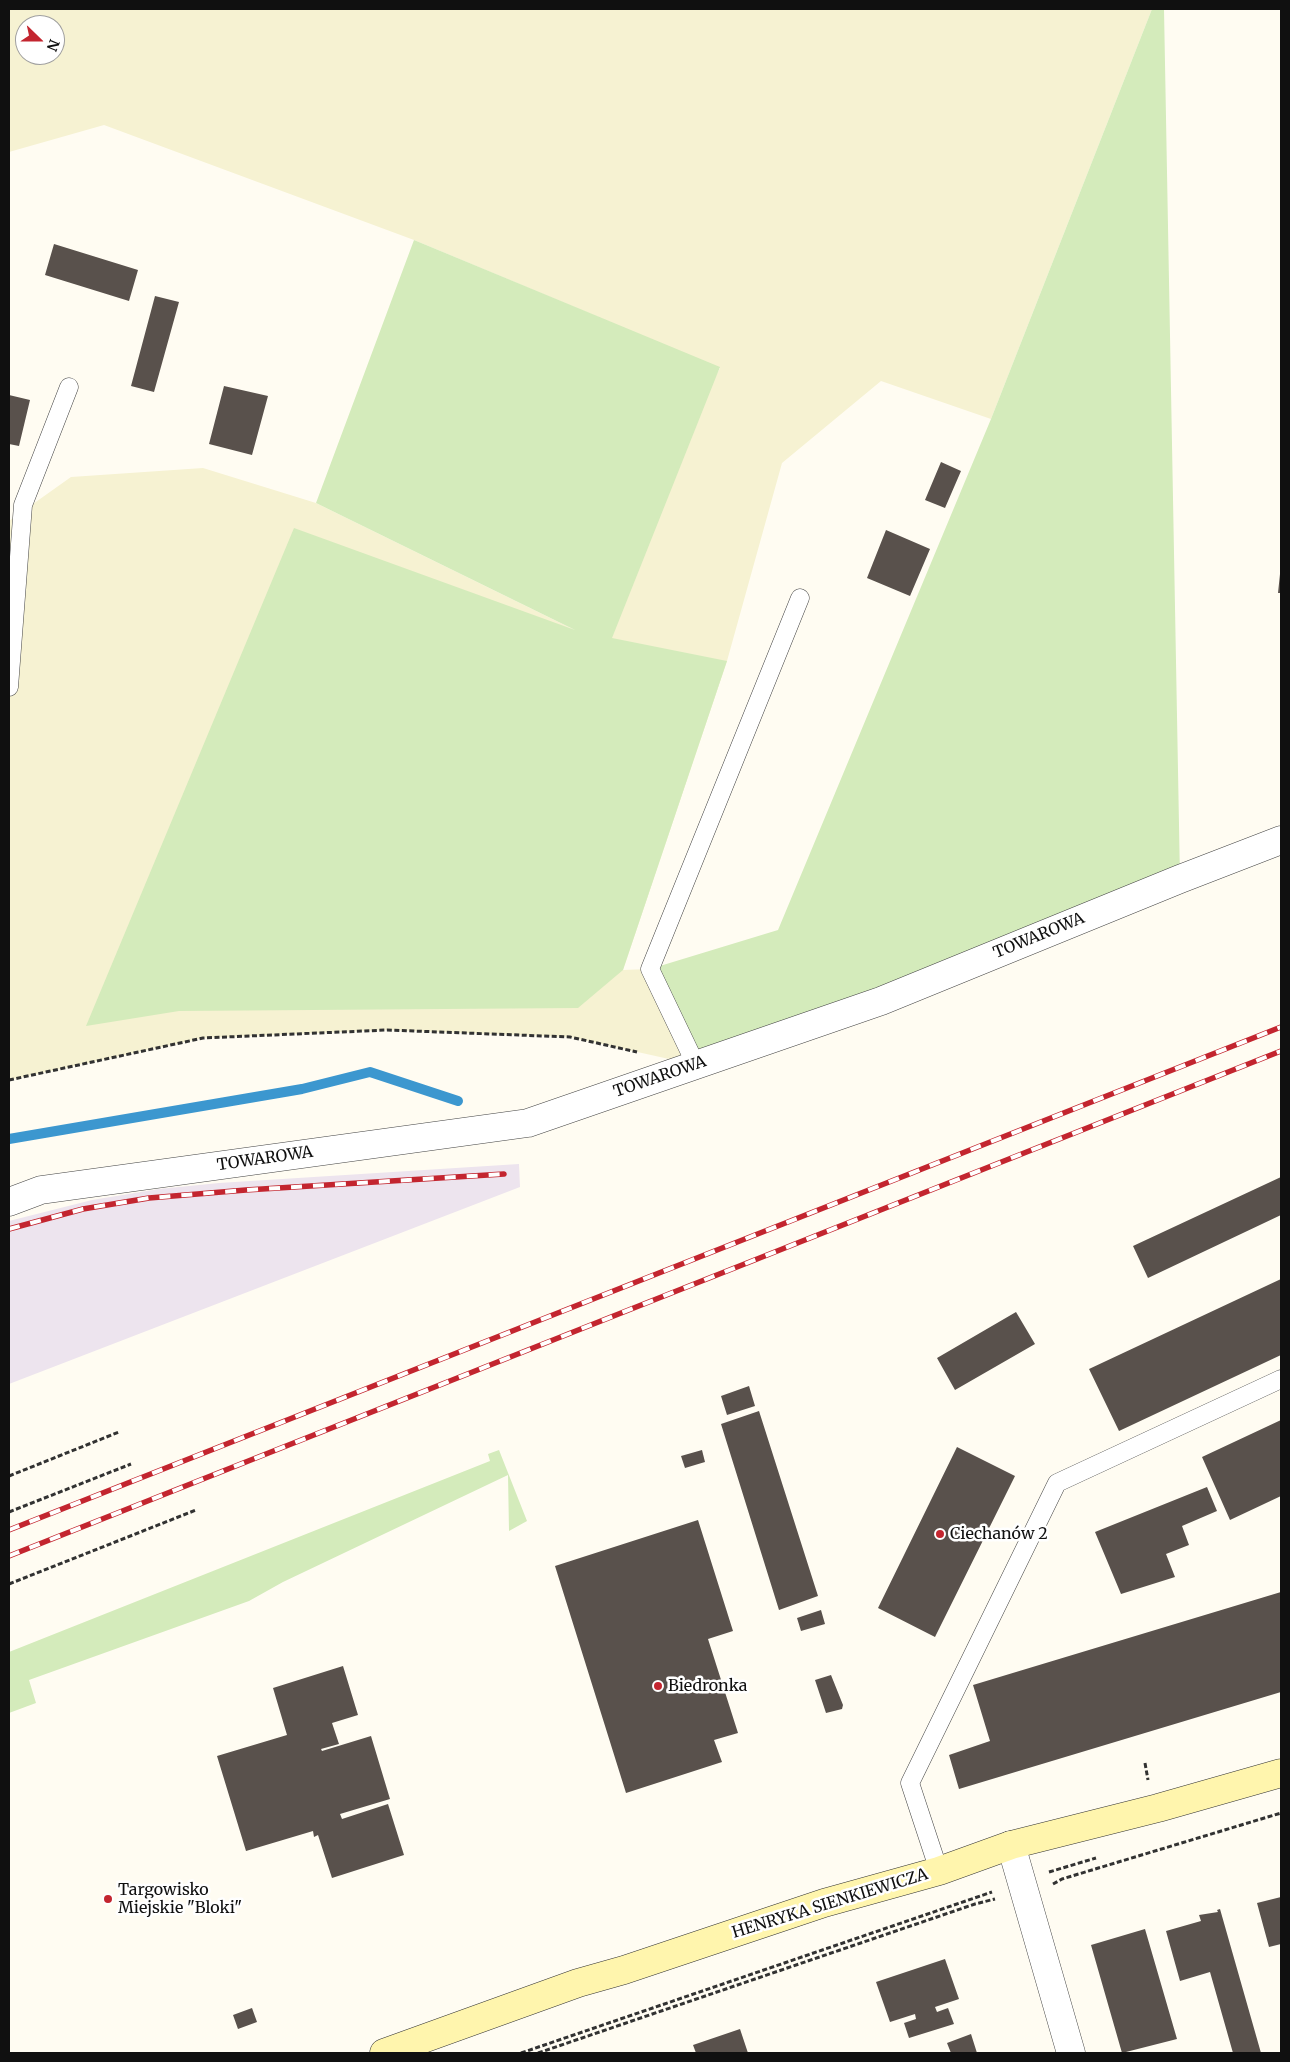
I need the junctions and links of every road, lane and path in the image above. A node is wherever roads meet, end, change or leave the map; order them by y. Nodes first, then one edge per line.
1 (69, 387) dead end
2 (800, 598) dead end
3 (9, 687) edge
4 (1281, 840) edge
5 (638, 1052) dead end
6 (696, 1065) junction
7 (9, 1080) edge
8 (9, 1202) edge
9 (1281, 1379) edge
10 (119, 1432) dead end
11 (131, 1464) dead end
12 (9, 1476) edge
13 (196, 1510) dead end
14 (9, 1512) edge
15 (9, 1584) edge
16 (1281, 1773) edge
17 (1281, 1813) edge
18 (1011, 1845) junction
19 (939, 1871) junction
20 (1011, 1892) junction
21 (384, 2053) edge
22 (521, 2053) edge
23 (538, 2053) edge
24 (1072, 2053) edge

1 - 3 lane
2 - 6 lane
4 - 6 street, TOWAROWA
5 - 7 path
6 - 8 street, TOWAROWA
9 - 19 lane
10 - 12 path
11 - 14 path
13 - 15 path
16 - 18 street, HENRYKA SIENKIEWICZA
17 - 20 path
18 - 19 street, HENRYKA SIENKIEWICZA
18 - 20 street
19 - 21 street, HENRYKA SIENKIEWICZA
20 - 22 path
20 - 23 path
20 - 24 street

